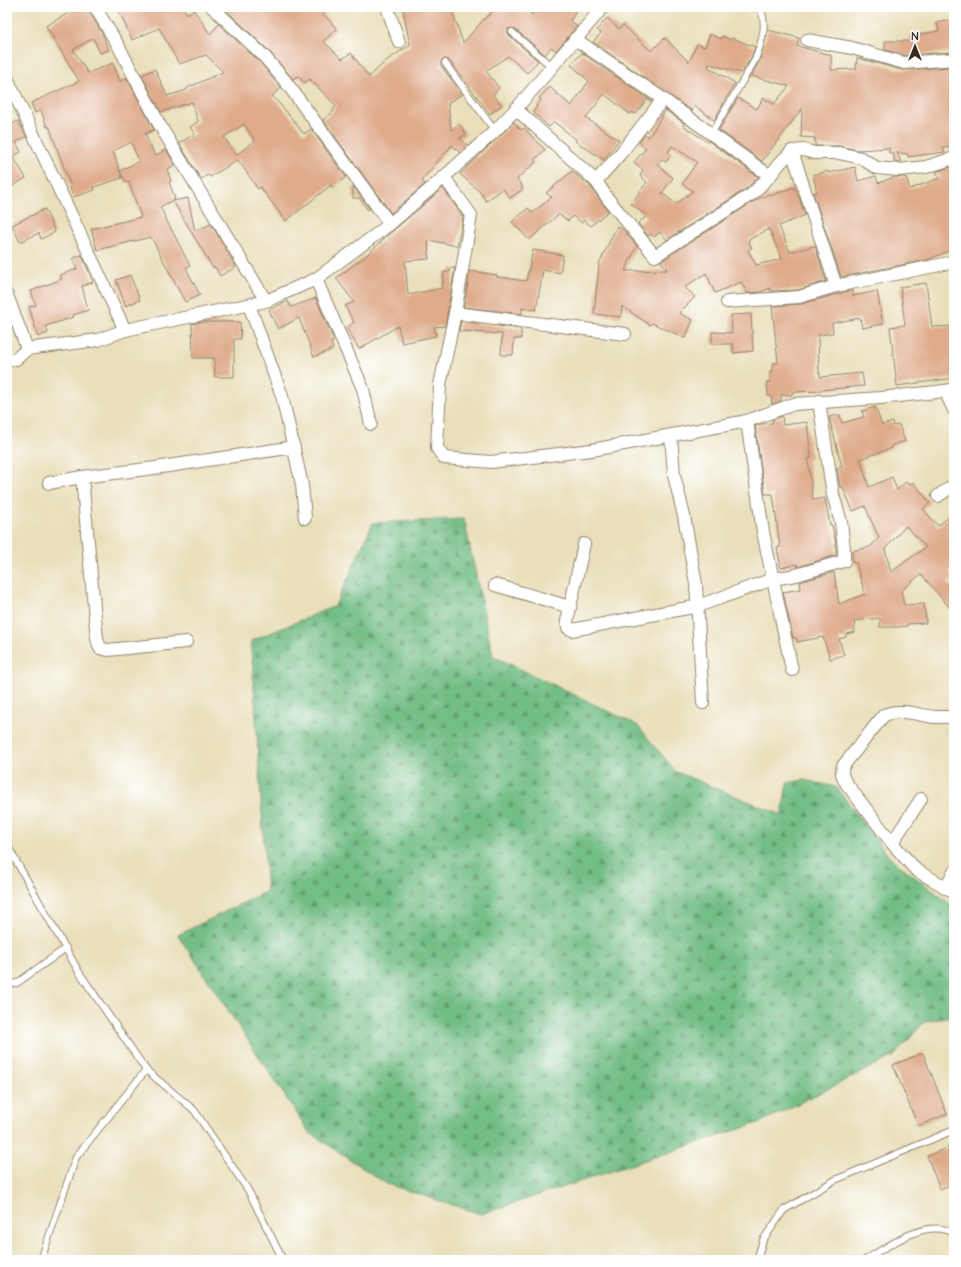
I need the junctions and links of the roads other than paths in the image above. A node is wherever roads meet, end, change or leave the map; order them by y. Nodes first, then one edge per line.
1 (96, 7) edge
2 (212, 7) edge
3 (387, 7) edge
4 (603, 7) edge
5 (759, 7) edge
6 (512, 32) dead end
7 (575, 39) junction
8 (807, 40) dead end
9 (399, 42) dead end
10 (954, 60) edge
11 (445, 63) dead end
12 (552, 67) junction
13 (7, 78) edge
14 (663, 99) junction
15 (516, 109) junction
16 (495, 131) junction
17 (711, 134) junction
18 (792, 151) junction
19 (954, 158) edge
20 (770, 176) junction
21 (444, 177) junction
22 (596, 181) junction
23 (390, 224) junction
24 (954, 262) edge
25 (316, 279) junction
26 (836, 286) junction
27 (7, 295) edge
28 (266, 301) junction
29 (727, 302) dead end
30 (249, 306) junction
31 (455, 314) junction
32 (125, 330) junction
33 (625, 334) dead end
34 (27, 349) junction
35 (7, 361) edge
36 (949, 390) edge
37 (819, 401) junction
38 (954, 410) edge
39 (747, 421) junction
40 (371, 424) dead end
41 (671, 435) junction
42 (294, 447) junction
43 (82, 477) junction
44 (49, 483) dead end
45 (954, 485) edge
46 (938, 496) dead end
47 (305, 518) dead end
48 (584, 544) dead end
49 (773, 579) junction
50 (495, 586) dead end
51 (698, 606) junction
52 (570, 607) junction
53 (186, 642) dead end
54 (792, 670) dead end
55 (703, 703) dead end
56 (954, 717) edge
57 (921, 799) dead end
58 (892, 843) junction
59 (7, 845) edge
60 (954, 872) edge
61 (950, 890) edge
62 (66, 948) junction
63 (7, 984) edge
64 (146, 1070) junction
65 (954, 1130) edge
66 (954, 1234) edge
67 (41, 1260) edge
68 (282, 1260) edge
69 (757, 1260) edge
70 (865, 1260) edge

1 - 28 street
2 - 23 street
3 - 9 street
4 - 7 street
5 - 17 lane
6 - 12 lane
7 - 12 street
7 - 14 street
8 - 10 street
11 - 16 lane
12 - 15 street
13 - 32 street
14 - 17 street
14 - 22 street
15 - 16 street
15 - 22 street
16 - 21 street
17 - 20 street
18 - 19 street
18 - 20 street
18 - 26 street
20 - 22 street
21 - 23 street
21 - 31 street
23 - 25 street
24 - 26 street
25 - 28 street
25 - 40 street
26 - 29 street
27 - 34 street
28 - 30 street
30 - 32 street
30 - 42 street
31 - 33 street
31 - 41 street
32 - 34 street
34 - 35 street
36 - 37 street
36 - 38 street
37 - 39 street
37 - 49 street
39 - 41 street
39 - 49 street
41 - 51 street
42 - 43 street
42 - 47 street
43 - 44 street
43 - 53 street
45 - 46 street
48 - 52 street
49 - 51 street
49 - 54 street
50 - 52 street
51 - 52 street
51 - 55 street
56 - 58 street
57 - 58 street
58 - 61 street
59 - 62 lane
60 - 61 street
62 - 63 lane
62 - 64 lane
64 - 67 lane
64 - 68 lane
65 - 69 lane
66 - 70 lane

